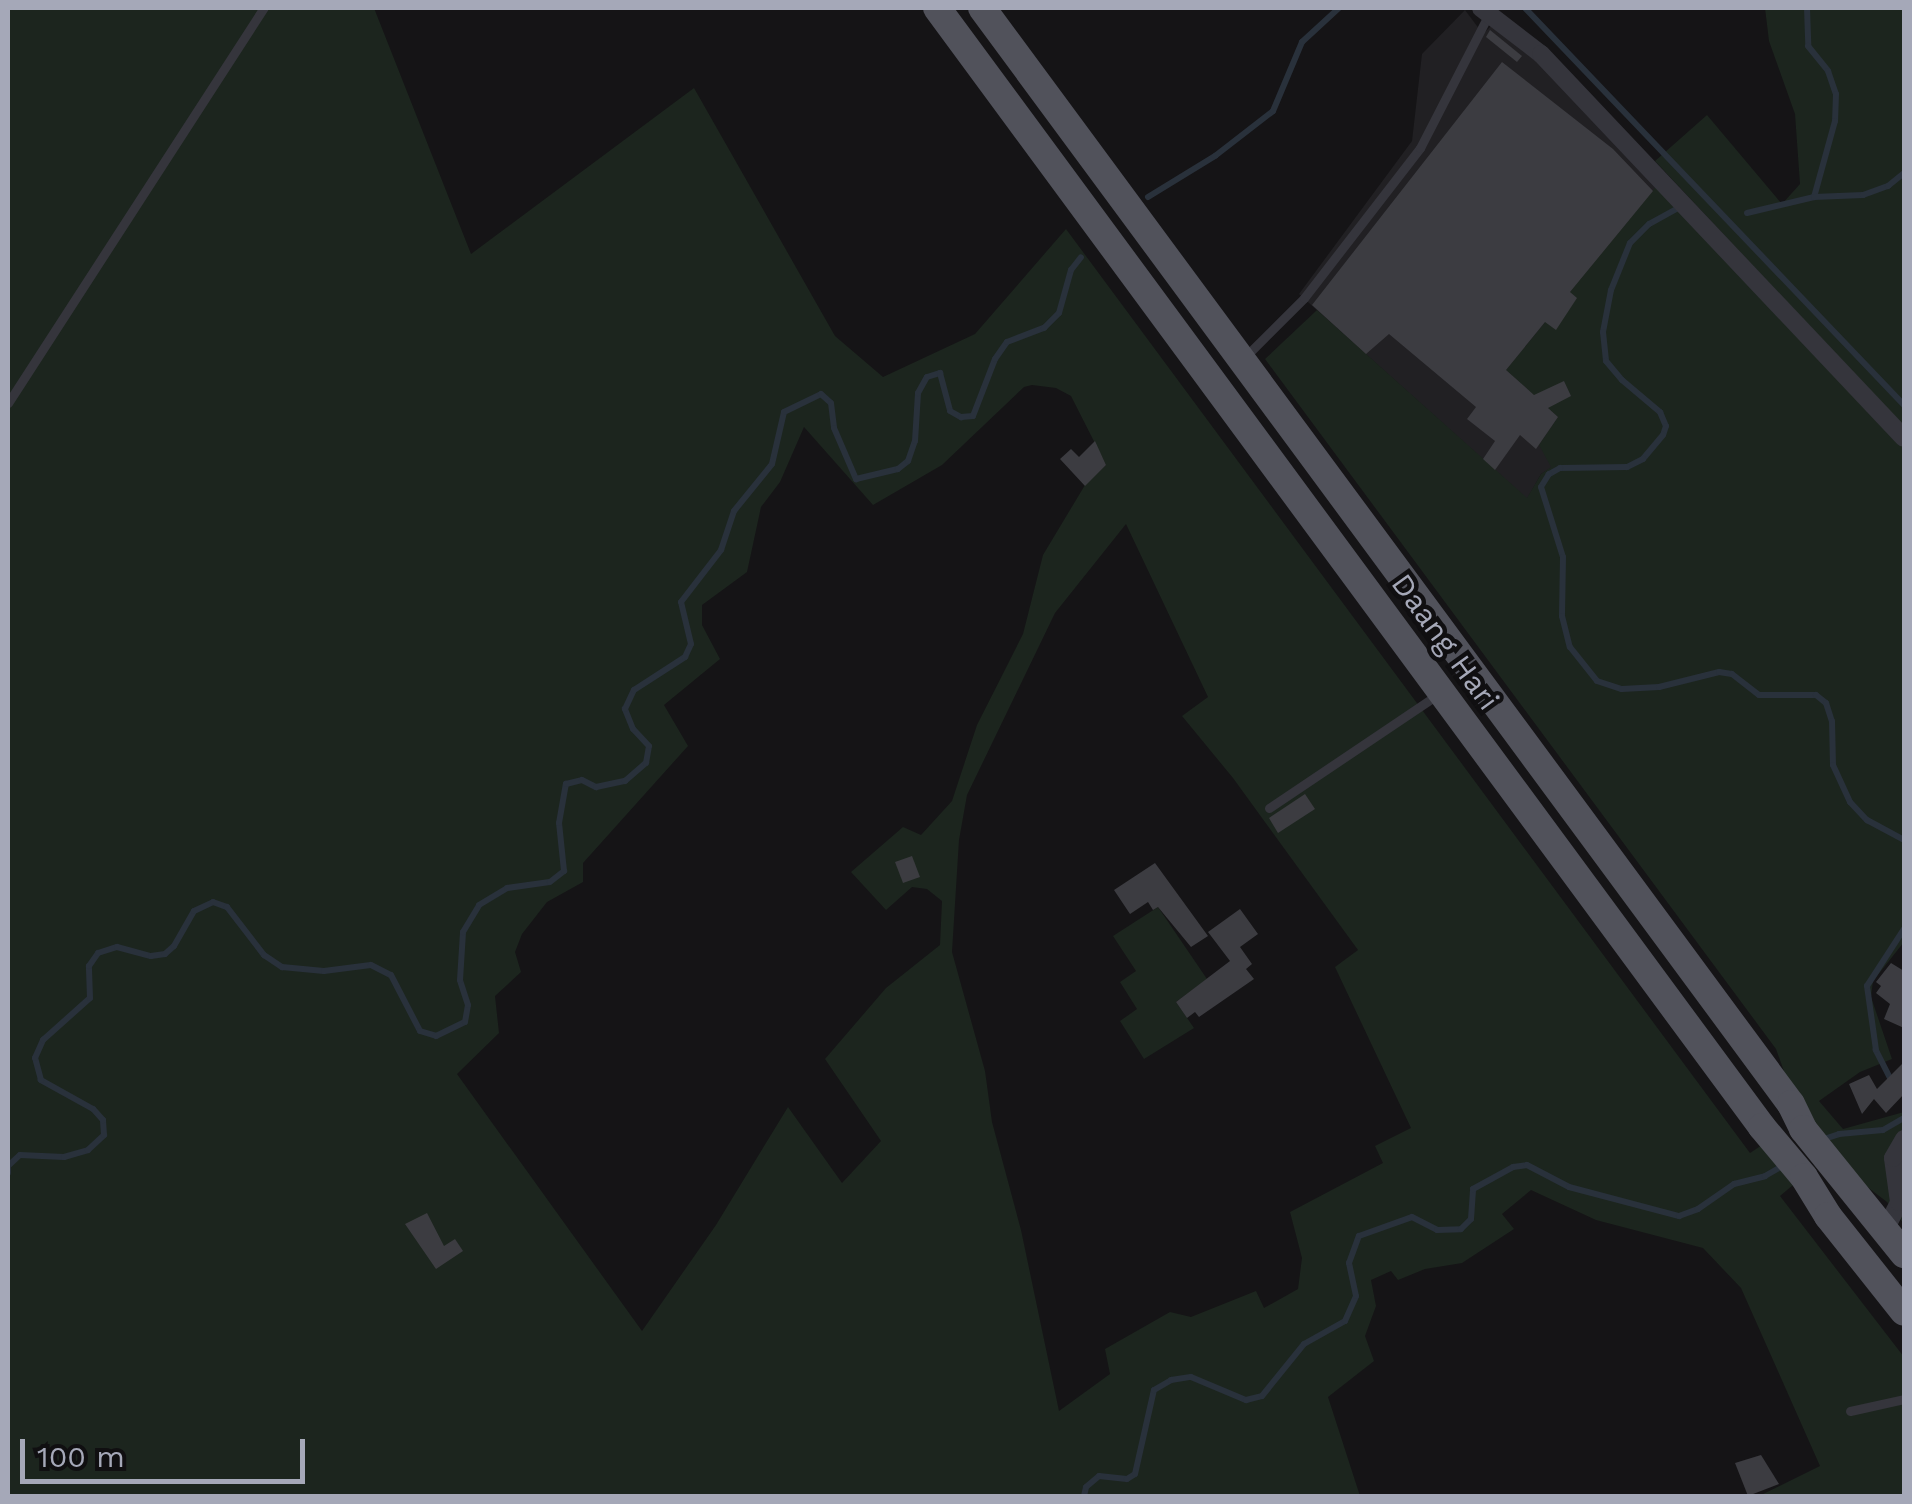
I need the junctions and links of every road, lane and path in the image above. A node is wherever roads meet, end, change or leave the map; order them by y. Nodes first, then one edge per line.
1 (264, 8) edge
2 (937, 8) edge
3 (982, 8) edge
4 (1488, 9) edge
5 (1241, 360) junction
6 (8, 403) edge
7 (1904, 438) edge
8 (1451, 646) junction
9 (1423, 668) junction
10 (1441, 692) junction
11 (1269, 808) dead end
12 (1792, 1138) junction
13 (1904, 1140) edge
14 (1815, 1168) junction
15 (1885, 1230) junction
16 (1904, 1254) edge
17 (1904, 1312) edge
18 (1904, 1399) edge
19 (1850, 1412) dead end

1 - 6 lane
2 - 9 main road, Daang Hari
3 - 5 main road, Daang Hari
4 - 5 lane
4 - 7 street
5 - 8 main road, Daang Hari
8 - 9 main road
8 - 12 main road, Daang Hari
9 - 10 main road, Daang Hari
10 - 11 lane
10 - 12 main road, Daang Hari
12 - 14 main road, Daang Hari
13 - 15 street
14 - 15 main road, Daang Hari
14 - 17 main road, Daang Hari
15 - 16 main road, Daang Hari
18 - 19 lane

